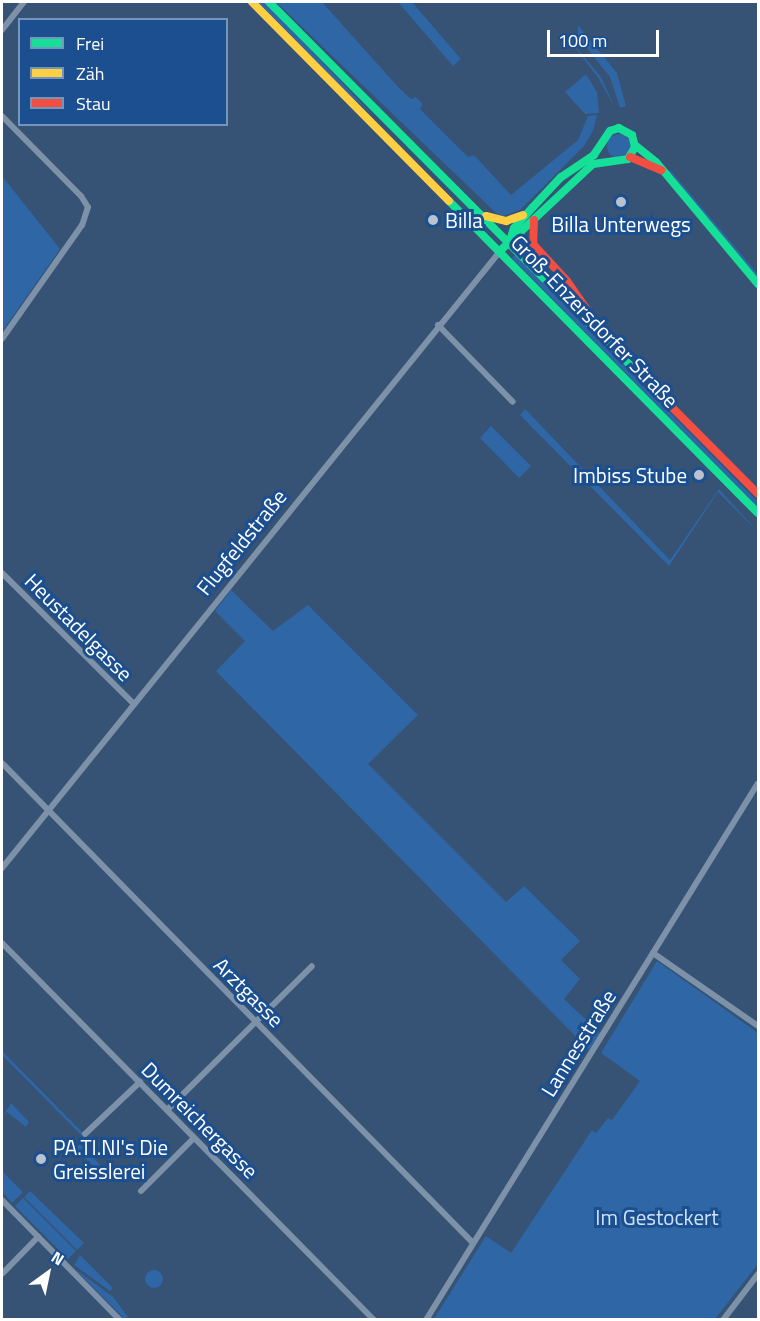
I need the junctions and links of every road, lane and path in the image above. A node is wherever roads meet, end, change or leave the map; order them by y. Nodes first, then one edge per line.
1 (24, 2) edge
2 (252, 2) edge
3 (269, 2) edge
4 (2, 30) edge
5 (2, 116) edge
6 (603, 142) junction
7 (635, 145) junction
8 (630, 157) junction
9 (614, 161) junction
10 (661, 170) junction
11 (533, 207) junction
12 (486, 216) junction
13 (534, 220) junction
14 (510, 240) junction
15 (501, 250) junction
16 (759, 284) edge
17 (438, 325) junction
18 (2, 339) edge
19 (615, 349) junction
20 (513, 402) dead end
21 (759, 494) edge
22 (759, 513) edge
23 (2, 573) edge
24 (134, 704) junction
25 (2, 763) edge
26 (759, 783) edge
27 (47, 811) junction
28 (2, 867) edge
29 (2, 943) edge
30 (653, 953) junction
31 (312, 966) dead end
32 (255, 1022) junction
33 (759, 1026) edge
34 (140, 1082) junction
35 (167, 1110) junction
36 (85, 1134) dead end
37 (194, 1138) junction
38 (141, 1191) dead end
39 (2, 1200) edge
40 (38, 1237) junction
41 (473, 1243) junction
42 (2, 1274) edge
43 (759, 1274) edge
44 (120, 1320) edge
45 (374, 1320) edge
46 (426, 1320) edge
47 (723, 1320) edge

1 - 4 street
2 - 15 main road, Groß-Enzersdorfer Straße
3 - 12 main road, Groß-Enzersdorfer Straße
5 - 18 street
6 - 7 main road
6 - 9 main road
6 - 11 main road
7 - 8 main road
7 - 10 main road
8 - 9 main road
8 - 10 main road
9 - 13 main road
10 - 16 main road
11 - 12 main road
11 - 14 main road
12 - 14 main road, Groß-Enzersdorfer Straße
13 - 14 main road
13 - 19 main road
14 - 15 main road, Flugfeldstraße
14 - 19 main road, Groß-Enzersdorfer Straße
15 - 17 street, Flugfeldstraße
15 - 22 main road, Groß-Enzersdorfer Straße
17 - 20 street
17 - 24 street, Flugfeldstraße
19 - 21 main road, Groß-Enzersdorfer Straße
23 - 24 street, Heustadelgasse
24 - 27 street, Flugfeldstraße
25 - 27 street, Arztgasse
26 - 30 street, Lannesstraße
27 - 28 street, Flugfeldstraße
27 - 32 street, Arztgasse
29 - 34 street, Dumreichergasse
30 - 33 street
30 - 41 street, Lannesstraße
31 - 32 street
32 - 35 street
32 - 41 street, Arztgasse
34 - 35 street, Dumreichergasse
34 - 36 street
35 - 37 street, Dumreichergasse
37 - 38 street
37 - 45 street, Dumreichergasse
39 - 40 street
40 - 42 street
40 - 44 street
41 - 46 street, Lannesstraße
43 - 47 street

